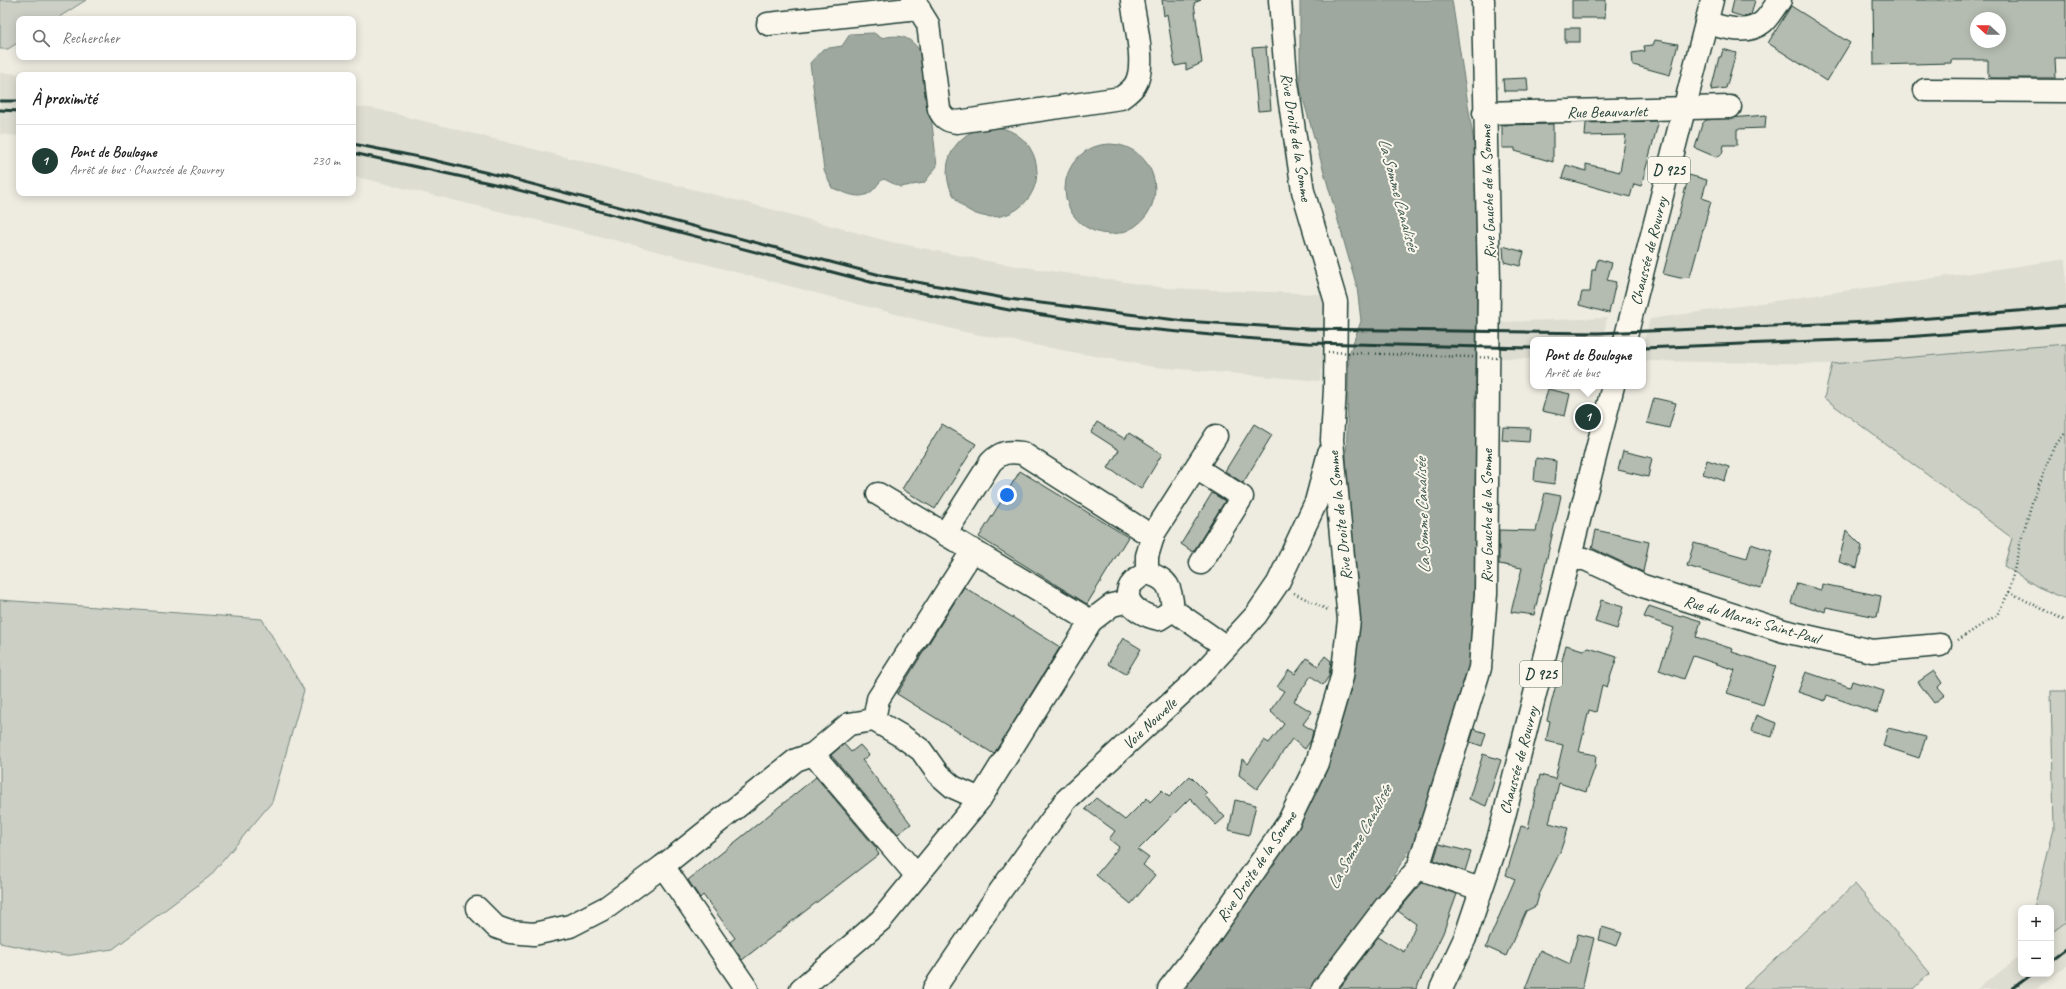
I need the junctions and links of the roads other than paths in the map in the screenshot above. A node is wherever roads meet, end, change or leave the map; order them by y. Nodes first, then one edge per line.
1 (1132, 0) edge
2 (1280, 0) edge
3 (1483, 0) edge
4 (1712, 0) edge
5 (1780, 0) edge
6 (916, 4) edge
7 (1706, 23) junction
8 (768, 24) dead end
9 (1925, 90) dead end
10 (2066, 91) edge
11 (1730, 108) dead end
12 (1684, 110) junction
13 (1484, 113) junction
14 (1625, 337) edge
15 (1611, 389) edge
16 (1216, 436) dead end
17 (1332, 440) junction
18 (1196, 468) junction
19 (878, 494) dead end
20 (945, 534) junction
21 (1153, 538) junction
22 (973, 550) junction
23 (1570, 558) junction
24 (1201, 563) dead end
25 (1147, 573) junction
26 (1129, 602) junction
27 (1173, 610) junction
28 (1091, 621) junction
29 (1940, 645) road end
30 (1226, 647) junction
31 (874, 720) junction
32 (813, 754) junction
33 (980, 799) junction
34 (663, 866) junction
35 (1418, 868) junction
36 (917, 876) junction
37 (1480, 889) junction
38 (477, 908) dead end
39 (747, 989) edge
40 (801, 989) edge
41 (934, 989) edge
42 (1170, 989) edge
43 (1323, 989) edge
44 (1441, 989) edge

1 - 6 street
2 - 17 street, Rive Droite de la Somme
3 - 13 street, Rive Gauche de la Somme
4 - 7 street, Chaussée de Rouvroy / D 925
5 - 7 street
6 - 8 street
7 - 12 street, Chaussée de Rouvroy / D 925
9 - 10 street
11 - 12 street, Rue Beauvarlet
12 - 13 street, Rue Beauvarlet
12 - 14 street, Chaussée de Rouvroy / D 925
13 - 35 street, Rive Gauche de la Somme
15 - 23 street, Chaussée de Rouvroy / D 925
16 - 18 street
17 - 30 street, Voie Nouvelle
17 - 42 street, Rive Droite de la Somme
18 - 21 street
18 - 24 street
19 - 20 street
20 - 21 street
20 - 22 street
21 - 25 street
22 - 28 street
22 - 31 street
23 - 29 street, Rue du Marais Saint-Paul
23 - 37 street, Chaussée de Rouvroy / D 925
25 - 26 street
25 - 27 street
26 - 27 street
26 - 28 street
27 - 30 street
28 - 33 street
30 - 41 street, Voie Nouvelle
31 - 32 street
31 - 33 street
32 - 34 street
32 - 36 street
33 - 36 street
34 - 38 street
34 - 39 street
35 - 37 street
35 - 43 street, Rive Gauche de la Somme
36 - 40 street
37 - 44 street, Chaussée de Rouvroy / D 925

